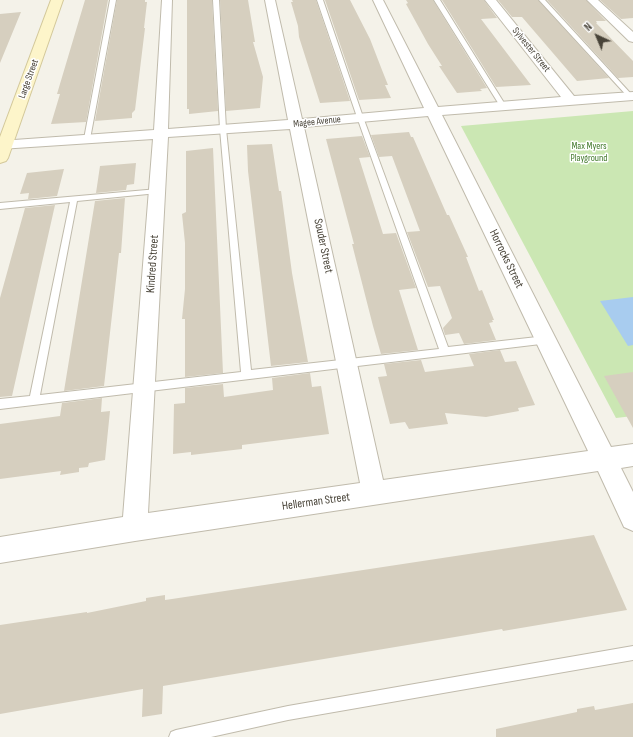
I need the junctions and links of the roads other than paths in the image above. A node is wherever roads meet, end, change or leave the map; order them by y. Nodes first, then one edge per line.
1 (57, 0) edge
2 (113, 0) edge
3 (167, 0) edge
4 (216, 0) edge
5 (270, 0) edge
6 (320, 0) edge
7 (378, 0) edge
8 (436, 0) edge
9 (490, 0) edge
10 (542, 0) edge
11 (592, 0) edge
12 (633, 38) edge
13 (632, 96) edge
14 (571, 101) junction
15 (503, 106) junction
16 (433, 111) junction
17 (360, 117) junction
18 (297, 124) junction
19 (223, 129) junction
20 (162, 134) junction
21 (87, 139) junction
22 (2, 149) edge
23 (158, 191) junction
24 (74, 199) junction
25 (0, 206) edge
26 (546, 340) junction
27 (445, 352) junction
28 (348, 363) junction
29 (246, 375) junction
30 (143, 387) junction
31 (34, 400) junction
32 (0, 404) edge
33 (633, 455) edge
34 (604, 459) junction
35 (374, 493) junction
36 (633, 518) edge
37 (135, 528) junction
38 (0, 550) edge
39 (633, 653) edge
40 (176, 737) edge

1 - 22 street, Large Street
2 - 21 lane
3 - 20 street, Kindred Street
4 - 19 lane
5 - 18 street, Souder Street
6 - 17 lane
7 - 16 street, Horrocks Street
8 - 15 lane
9 - 14 street, Sylvester Street
10 - 13 lane
11 - 12 street
13 - 14 street, Magee Avenue
14 - 15 street, Magee Avenue
15 - 16 street, Magee Avenue
16 - 17 street, Magee Avenue
16 - 26 street, Horrocks Street
17 - 18 street, Magee Avenue
17 - 27 lane
18 - 19 street, Magee Avenue
18 - 28 street, Souder Street
19 - 20 street, Magee Avenue
19 - 29 lane
20 - 21 street, Magee Avenue
20 - 23 street, Kindred Street
21 - 22 street, Magee Avenue
23 - 24 lane
23 - 30 street, Kindred Street
24 - 25 lane
24 - 31 lane
26 - 27 lane
26 - 34 street, Horrocks Street
27 - 28 lane
28 - 29 lane
28 - 35 street, Souder Street
29 - 30 lane
30 - 31 lane
30 - 37 street, Kindred Street
31 - 32 lane
33 - 34 street, Hellerman Street
34 - 35 street, Hellerman Street
34 - 36 street, Horrocks Street
35 - 37 street, Hellerman Street
37 - 38 street, Hellerman Street
39 - 40 lane

